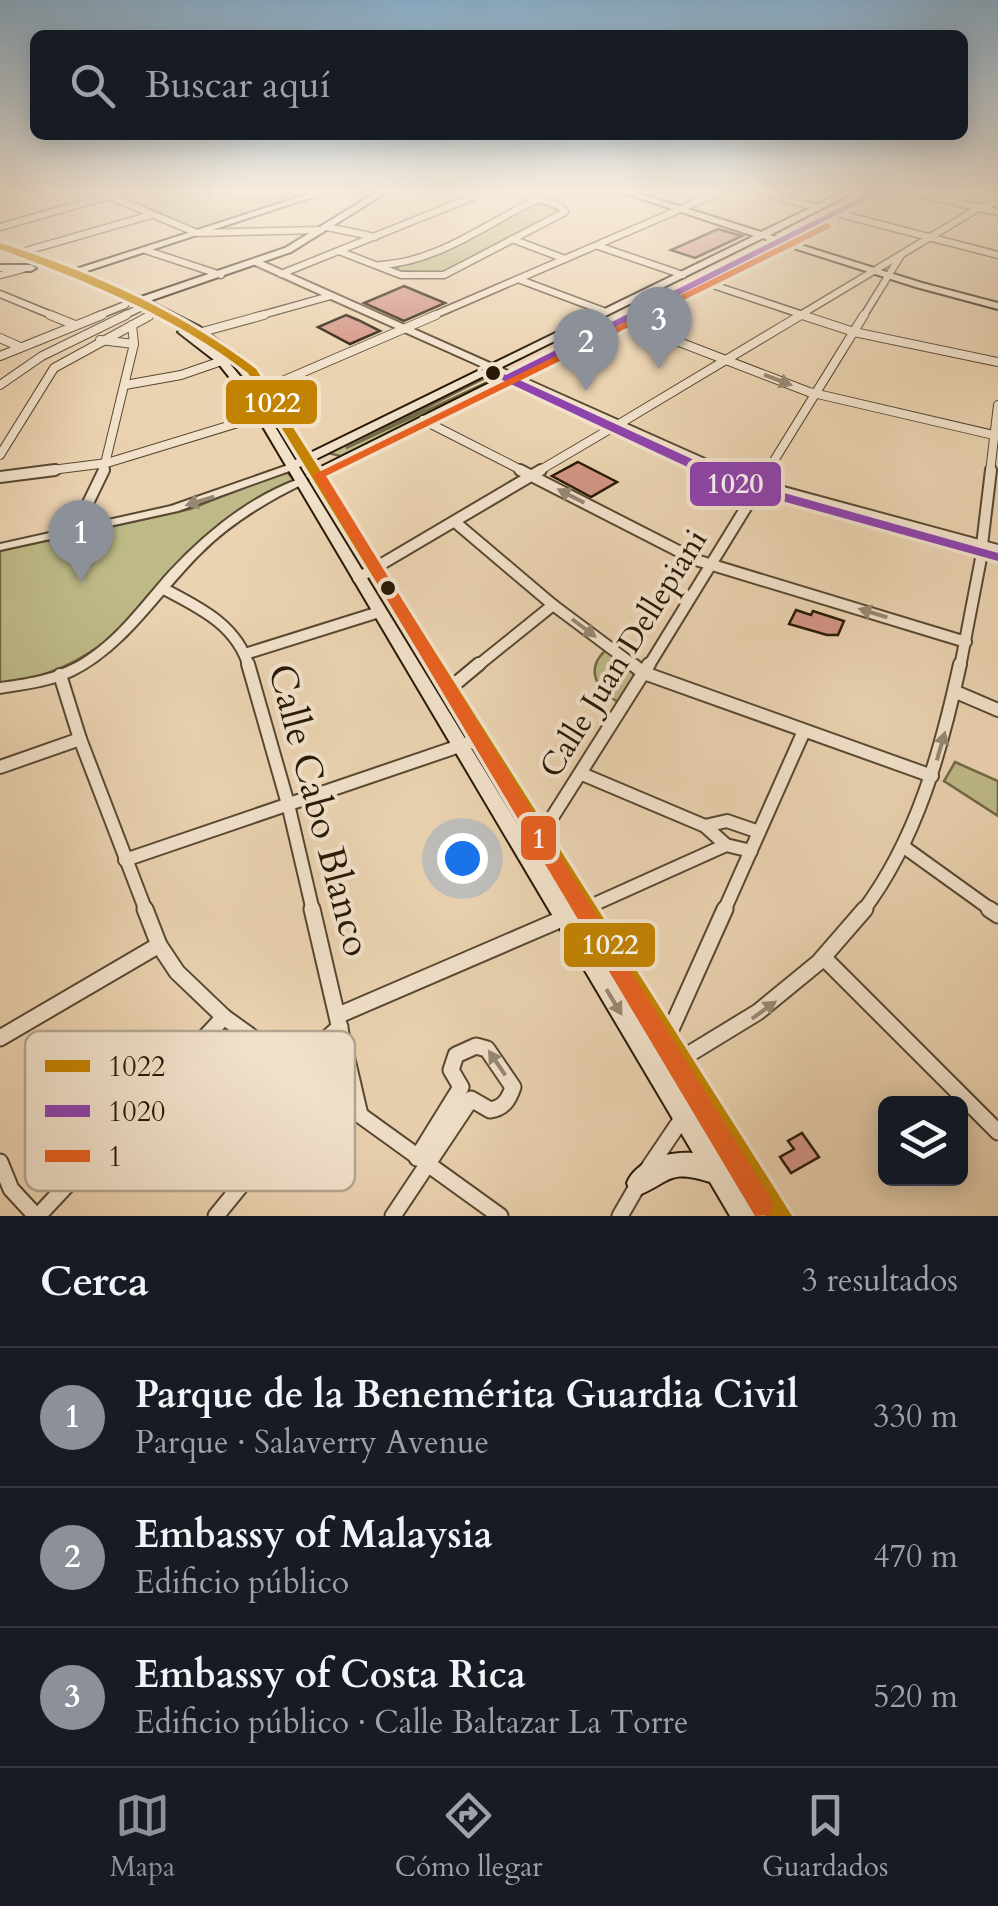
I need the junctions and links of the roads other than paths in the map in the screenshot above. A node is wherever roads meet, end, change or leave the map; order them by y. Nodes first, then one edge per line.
1 (55, 249) edge
2 (149, 249) edge
3 (283, 249) edge
4 (345, 249) edge
5 (367, 249) edge
6 (442, 249) edge
7 (494, 249) edge
8 (538, 249) edge
9 (588, 249) edge
10 (608, 249) edge
11 (737, 249) edge
12 (765, 249) edge
13 (800, 249) edge
14 (911, 249) edge
15 (973, 249) edge
16 (0, 250) edge
17 (145, 250) junction
18 (339, 251) junction
19 (364, 255) junction
20 (901, 255) junction
21 (998, 255) edge
22 (565, 259) junction
23 (23, 260) junction
24 (256, 262) junction
25 (395, 269) junction
26 (0, 270) edge
27 (874, 271) junction
28 (281, 274) junction
29 (684, 274) junction
30 (221, 275) junction
31 (892, 277) junction
32 (72, 278) junction
33 (518, 279) junction
34 (700, 281) junction
35 (0, 294) edge
36 (330, 296) junction
37 (998, 306) edge
38 (142, 308) junction
39 (606, 312) junction
40 (800, 315) junction
41 (622, 320) junction
42 (132, 324) junction
43 (76, 325) junction
44 (402, 329) junction
45 (202, 332) junction
46 (854, 332) junction
47 (0, 338) edge
48 (100, 340) junction
49 (134, 344) junction
50 (20, 348) junction
51 (0, 356) edge
52 (236, 356) junction
53 (725, 360) junction
54 (222, 361) junction
55 (998, 362) edge
56 (489, 369) junction
57 (508, 378) junction
58 (0, 385) edge
59 (126, 385) junction
60 (264, 389) junction
61 (816, 394) junction
62 (998, 405) edge
63 (277, 410) junction
64 (262, 416) junction
65 (423, 420) junction
66 (614, 426) junction
67 (14, 427) junction
68 (996, 435) edge
69 (0, 436) edge
70 (324, 451) junction
71 (0, 456) edge
72 (308, 458) junction
73 (344, 460) junction
74 (107, 463) junction
75 (291, 466) junction
76 (316, 473) junction
77 (531, 476) junction
78 (0, 477) edge
79 (300, 482) junction
80 (758, 489) junction
81 (454, 522) junction
82 (74, 532) junction
83 (0, 548) edge
84 (982, 549) junction
85 (998, 549) edge
86 (998, 558) edge
87 (709, 564) junction
88 (376, 569) junction
89 (358, 578) junction
90 (164, 589) junction
91 (553, 605) junction
92 (378, 612) junction
93 (966, 642) junction
94 (245, 654) junction
95 (430, 658) junction
96 (410, 665) junction
97 (644, 673) junction
98 (60, 676) junction
99 (0, 688) edge
100 (449, 688) junction
101 (956, 692) junction
102 (998, 710) edge
103 (804, 731) junction
104 (80, 739) junction
105 (470, 742) junction
106 (2, 765) edge
107 (582, 774) junction
108 (932, 776) junction
109 (288, 804) junction
110 (705, 826) junction
111 (759, 832) junction
112 (530, 840) junction
113 (726, 845) junction
114 (904, 846) junction
115 (751, 851) junction
116 (125, 860) junction
117 (586, 908) junction
118 (998, 915) edge
119 (564, 918) junction
120 (158, 945) junction
121 (824, 959) junction
122 (224, 1016) junction
123 (340, 1021) junction
124 (210, 1031) edge
125 (244, 1031) edge
126 (331, 1031) edge
127 (342, 1031) edge
128 (0, 1038) edge
129 (667, 1038) junction
130 (680, 1060) junction
131 (700, 1091) junction
132 (355, 1092) edge
133 (355, 1112) edge
134 (683, 1115) junction
135 (360, 1116) junction
136 (998, 1132) edge
137 (423, 1161) junction
138 (0, 1162) edge
139 (718, 1173) junction
140 (639, 1183) junction
141 (60, 1191) edge
142 (236, 1191) edge
143 (37, 1216) edge
144 (216, 1216) edge
145 (394, 1216) edge
146 (500, 1216) edge
147 (620, 1216) edge
148 (744, 1216) edge
149 (778, 1216) edge

1 - 23 street
2 - 17 main road
3 - 24 main road
4 - 18 street
5 - 19 street
6 - 25 street
7 - 25 street
8 - 22 street
9 - 22 street
10 - 29 street
11 - 29 main road
12 - 34 main road
13 - 27 main road
14 - 20 street
15 - 21 street
16 - 23 main road
17 - 30 street
17 - 32 main road
18 - 19 street
18 - 28 street
19 - 25 street
20 - 27 street
20 - 31 street, Calle Juan Dellepiani
22 - 33 street
23 - 26 main road
23 - 26 main road
23 - 32 main road
24 - 28 street
24 - 30 main road
27 - 31 main road
27 - 40 street
28 - 36 street
29 - 39 main road
30 - 38 main road
31 - 37 main road
31 - 46 street, Calle Juan Dellepiani
32 - 38 main road
33 - 39 street
33 - 44 street
34 - 40 street
34 - 41 main road
35 - 43 street
36 - 44 street
36 - 45 street
38 - 42 street
38 - 43 street
38 - 45 main road
38 - 54 main road
38 - 58 street
39 - 56 main road
40 - 46 street
40 - 53 street
41 - 53 street
41 - 57 main road
42 - 48 street
42 - 49 street
43 - 50 street
44 - 56 street
44 - 60 street
45 - 52 main road
46 - 55 street
46 - 61 street, Calle Juan Dellepiani
47 - 50 street
48 - 49 street
48 - 67 street
49 - 59 street
50 - 51 street
52 - 54 street
52 - 60 main road
53 -> 61 street
53 - 66 street
54 - 59 street
54 - 64 main road
56 - 57 street
56 - 70 main road
57 - 65 main road
57 - 66 street
59 - 74 street
60 - 63 main road
61 - 68 street
61 - 80 street, Calle Juan Dellepiani
62 - 68 street
63 - 64 street
63 - 72 main road
64 - 74 street
64 - 75 main road
65 - 73 main road
65 - 77 street
66 - 77 street
66 - 80 street
67 - 69 street
67 - 71 street
68 - 84 street
70 - 72 main road
70 - 73 main road
72 - 75 main road
72 - 76 main road
73 - 76 main road
74 - 78 street
74 - 82 street
75 - 79 main road
75 -> 82 street
76 - 79 main road
76 - 88 main road
77 - 81 street
87 -> 77 street
79 - 89 main road
79 - 90 street
80 - 84 street
80 - 87 street, Calle Juan Dellepiani
81 - 88 street
81 - 91 street
82 - 83 street
84 - 85 street
84 - 86 street
84 - 93 street
93 -> 87 street
87 - 97 street, Calle Juan Dellepiani
88 - 89 street
88 - 95 main road
89 - 92 main road
90 - 94 street, Calle Cabo Blanco
90 - 98 street
91 -> 97 street
91 - 100 street
92 - 94 street
92 - 96 main road
93 - 101 street
94 - 109 street, Calle Cabo Blanco
95 - 96 main road
95 - 100 main road
96 - 105 main road
97 - 103 street
97 - 107 street, Calle Juan Dellepiani
98 - 99 street
98 - 104 street
100 - 105 main road
101 - 102 street
108 -> 101 street
103 - 108 street
103 - 111 street
104 - 106 street
104 - 116 street
105 - 109 street
105 - 112 main road
107 - 110 street
107 - 112 street, Calle Juan Dellepiani
108 - 114 street
109 - 116 street
109 - 123 street, Calle Cabo Blanco
110 - 111 street
110 - 113 street
111 - 115 street
112 - 117 main road
112 - 119 main road
113 - 115 street
113 - 117 street
114 - 118 street
114 - 121 street
115 - 129 street
116 - 120 street
117 - 129 main road
119 - 123 street
119 -> 134 main road
120 - 122 street
120 - 128 street
130 -> 121 street
121 - 136 street
122 - 124 street
122 - 125 street
123 - 126 street
123 - 127 street, Calle Cabo Blanco
129 - 130 main road
130 - 131 main road
131 - 134 street
131 - 149 main road
132 - 135 street, Calle Cabo Blanco
133 - 135 street
134 - 139 main road
134 - 140 street
135 - 137 street
137 -> 137 street
137 - 145 street
137 - 146 street
138 - 143 street
139 - 140 main road
139 - 148 main road
140 - 147 street
141 - 143 street
142 - 144 street

